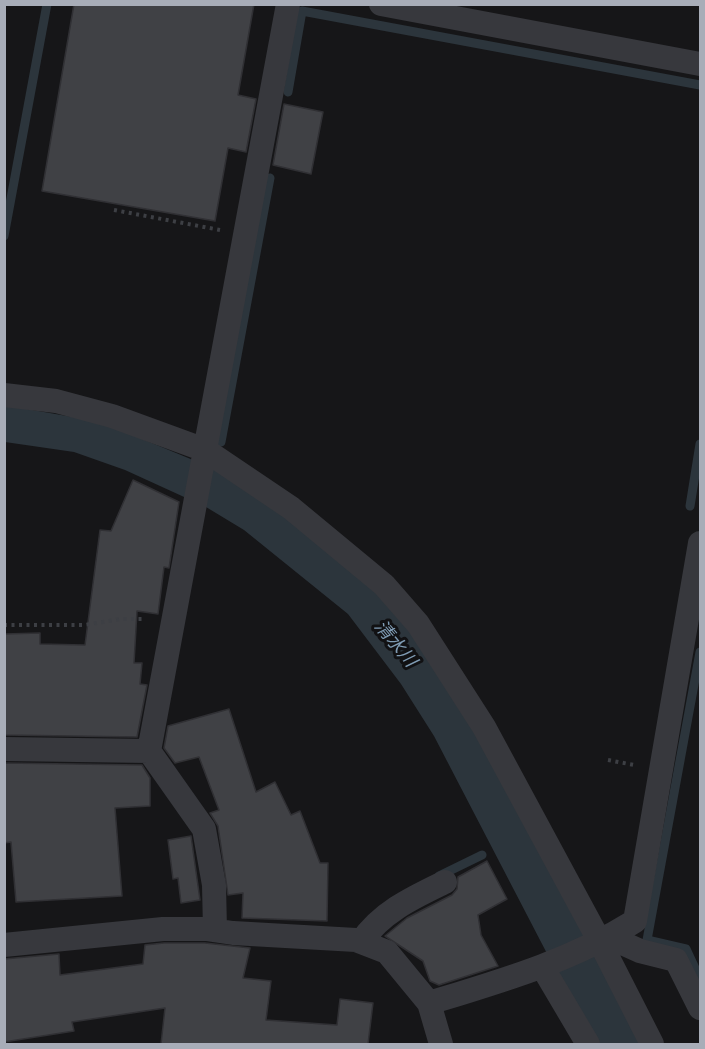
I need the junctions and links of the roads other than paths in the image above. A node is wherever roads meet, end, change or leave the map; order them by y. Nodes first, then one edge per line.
1 (288, 4) edge
2 (381, 4) edge
3 (700, 64) edge
4 (4, 395) edge
5 (205, 450) junction
6 (700, 543) edge
7 (4, 749) edge
8 (149, 751) junction
9 (445, 882) dead end
10 (215, 930) junction
11 (605, 940) junction
12 (362, 942) junction
13 (4, 945) edge
14 (543, 968) junction
15 (429, 1003) junction
16 (700, 1008) edge
17 (441, 1044) edge
18 (588, 1044) edge
19 (652, 1044) edge

1 - 5 street
2 - 3 street
4 - 5 street
5 - 8 street
5 - 11 street
6 - 11 street
7 - 8 street
8 - 10 street
9 - 12 street
10 - 12 street
10 - 13 street
11 - 14 street
11 - 16 street
11 - 19 street
12 - 15 street
14 - 15 street
14 - 18 street
15 - 17 street

